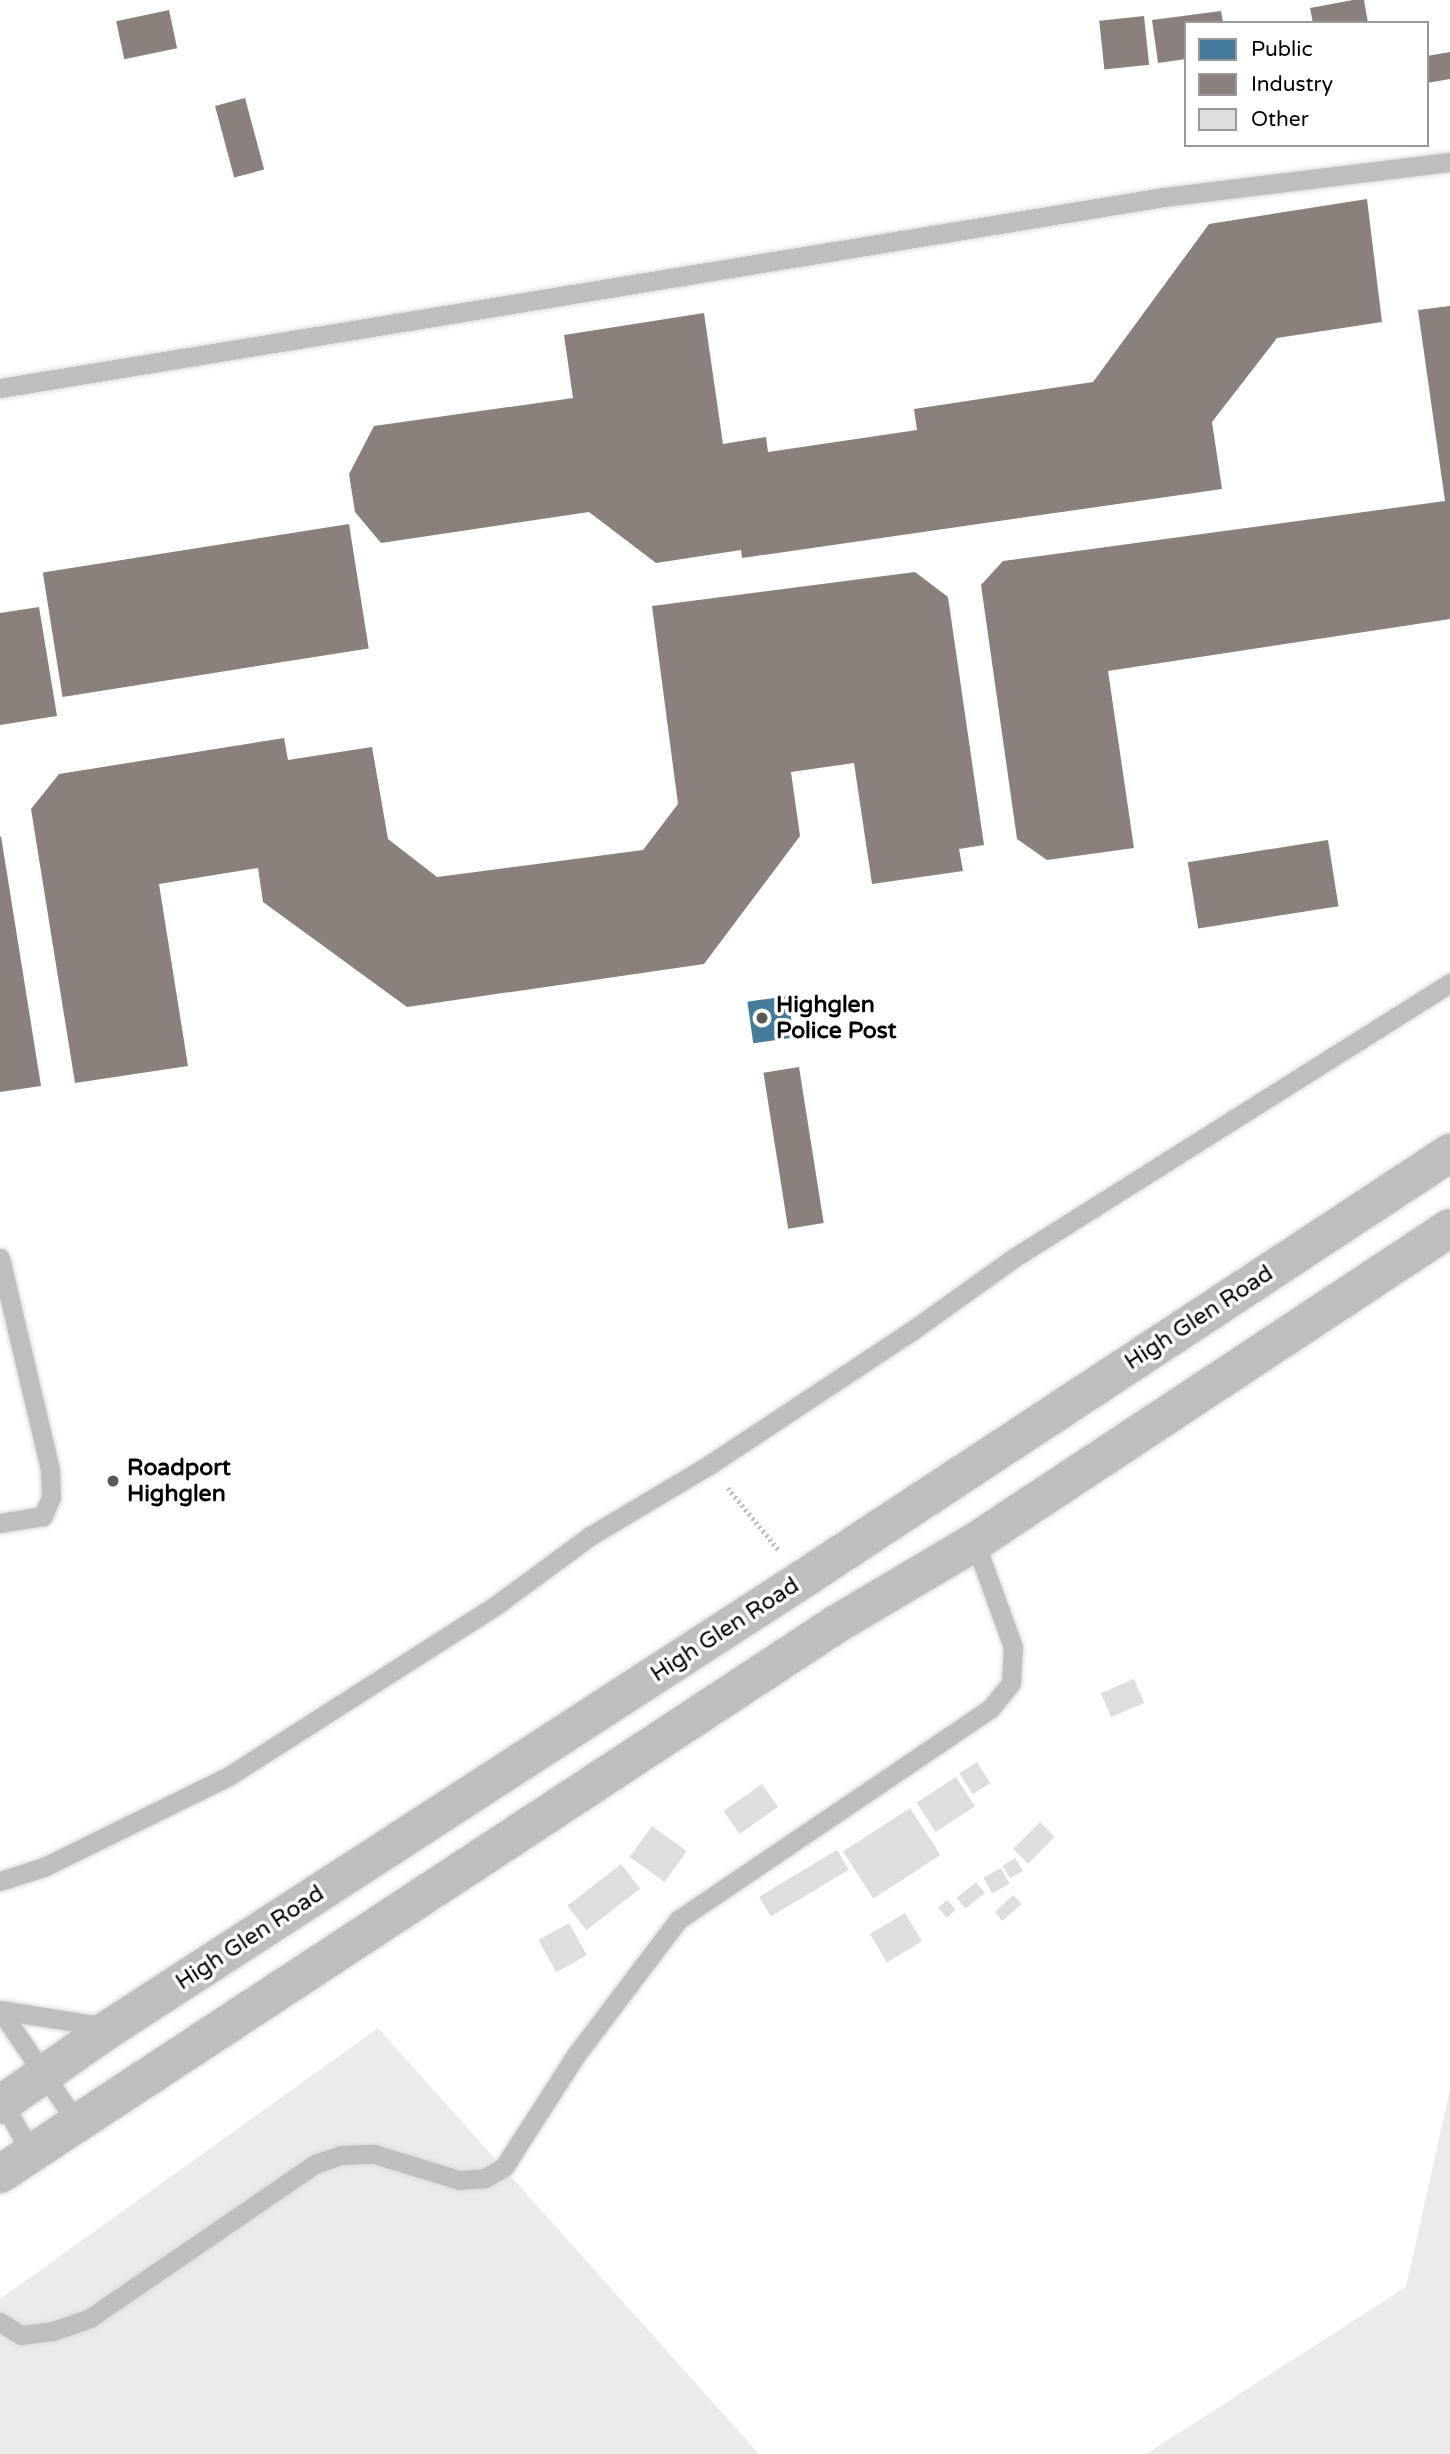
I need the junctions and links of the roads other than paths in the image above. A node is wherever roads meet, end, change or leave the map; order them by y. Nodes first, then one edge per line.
1 (1450, 162) edge
2 (0, 388) edge
3 (1450, 983) edge
4 (1450, 1153) edge
5 (1450, 1228) edge
6 (0, 1258) edge
7 (0, 1523) edge
8 (975, 1542) junction
9 (0, 1881) edge
10 (0, 2010) edge
11 (112, 2027) junction
12 (45, 2076) junction
13 (1, 2102) edge
14 (77, 2123) junction
15 (31, 2153) junction
16 (0, 2174) edge
17 (0, 2322) edge

1 - 2 lane
3 - 9 lane
4 - 11 main road, High Glen Road
5 - 8 main road
6 - 7 lane
8 - 14 main road
8 - 17 lane
10 - 11 lane
10 - 12 lane
11 - 12 main road, High Glen Road
12 - 13 main road, High Glen Road
12 - 14 lane
13 - 15 lane
14 - 15 main road
15 - 16 main road

